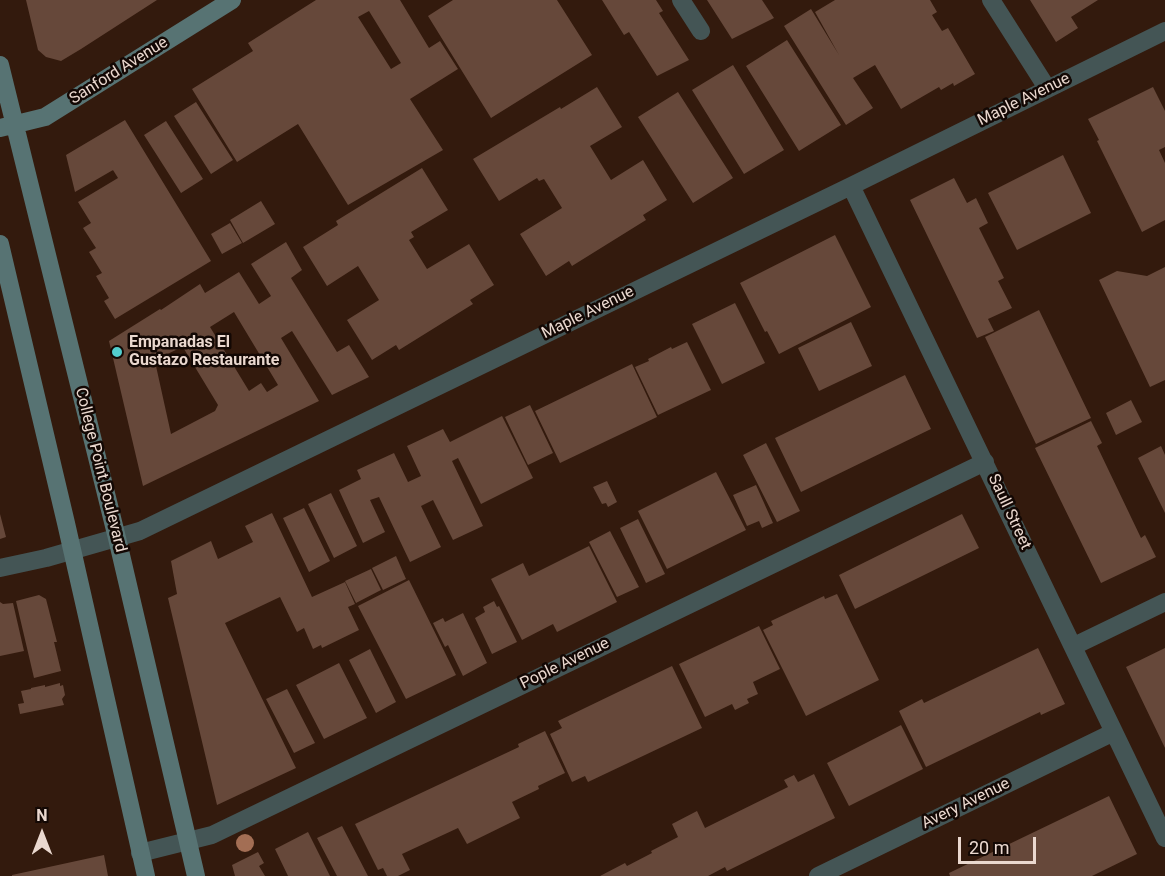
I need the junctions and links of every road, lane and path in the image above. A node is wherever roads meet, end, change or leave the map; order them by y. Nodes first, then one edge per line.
1 (232, 0) edge
2 (681, 0) edge
3 (991, 0) edge
4 (701, 31) dead end
5 (1165, 31) edge
6 (0, 65) edge
7 (1047, 88) junction
8 (7, 126) edge
9 (851, 186) junction
10 (0, 244) edge
11 (985, 462) junction
12 (117, 538) junction
13 (72, 551) junction
14 (0, 568) edge
15 (1165, 602) edge
16 (1074, 646) junction
17 (1114, 732) junction
18 (1165, 838) edge
19 (189, 841) junction
20 (140, 853) junction
21 (146, 876) edge
22 (196, 876) edge
23 (818, 876) edge

1 - 8 main road, Sanford Avenue
2 - 4 street
3 - 7 street
5 - 7 street, Maple Avenue
6 - 8 main road, College Point Boulevard
7 - 9 street, Maple Avenue
8 - 12 main road, College Point Boulevard
9 - 11 street, Saull Street
9 - 12 street, Maple Avenue
10 - 13 main road
11 - 16 street, Saull Street
11 - 19 street, Pople Avenue
12 - 13 street, Maple Avenue
12 - 19 main road, College Point Boulevard
13 - 14 street, Maple Avenue
13 - 20 main road
15 - 16 street
16 - 17 street, Saull Street
17 - 18 street, Saull Street
17 - 23 street, Avery Avenue
19 - 20 street, Pople Avenue
19 - 22 main road, College Point Boulevard
20 - 21 main road

